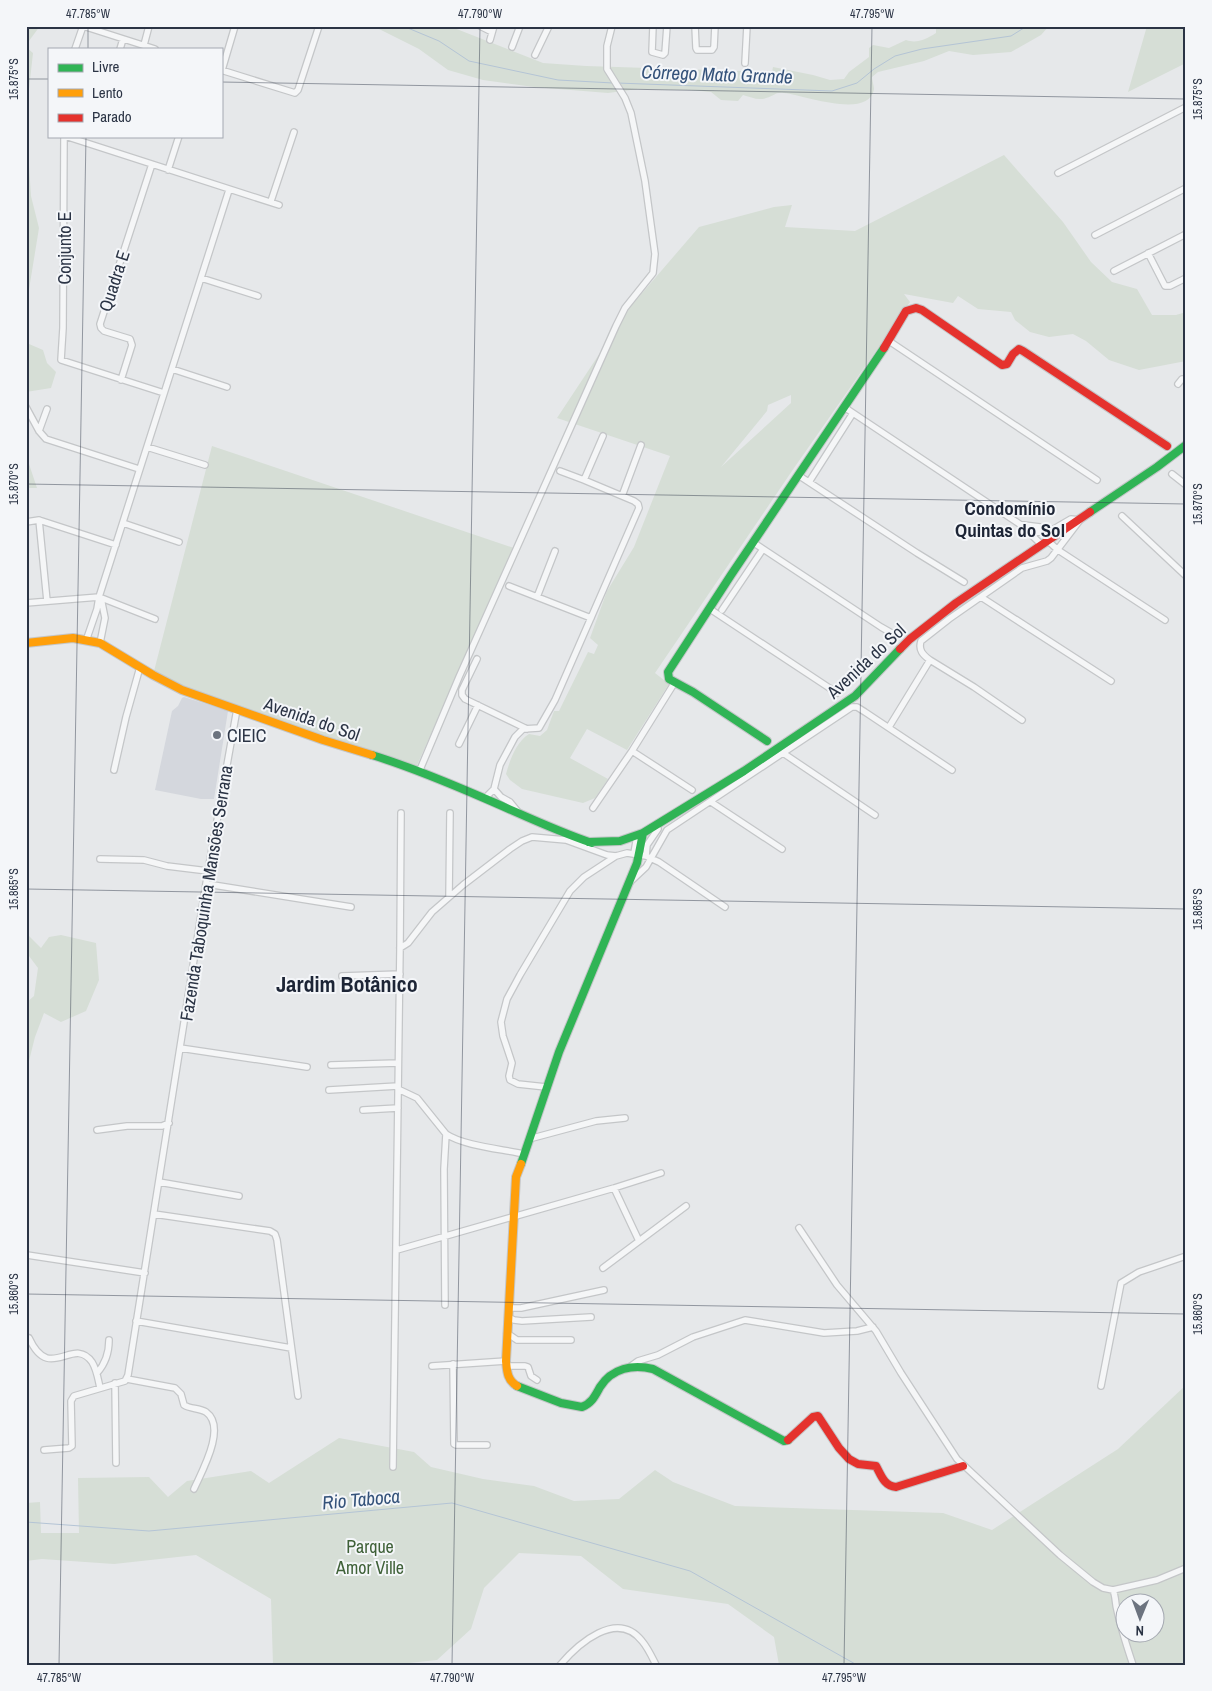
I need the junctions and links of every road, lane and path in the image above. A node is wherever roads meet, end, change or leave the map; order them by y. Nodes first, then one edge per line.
1 (83, 26) edge
2 (149, 26) edge
3 (235, 26) edge
4 (319, 26) edge
5 (480, 26) edge
6 (520, 26) edge
7 (548, 26) edge
8 (612, 26) edge
9 (653, 26) edge
10 (667, 26) edge
11 (695, 26) edge
12 (714, 26) edge
13 (747, 26) edge
14 (493, 29) edge
15 (124, 39) junction
16 (490, 40) dead end
17 (144, 45) junction
18 (512, 47) dead end
19 (75, 48) edge
20 (120, 48) edge
21 (152, 48) edge
22 (535, 55) dead end
23 (745, 63) dead end
24 (222, 70) edge
25 (1186, 107) edge
26 (294, 132) dead end
27 (65, 138) edge
28 (71, 138) edge
29 (90, 138) edge
30 (178, 138) edge
31 (89, 144) junction
32 (152, 164) junction
33 (168, 170) junction
34 (1058, 173) dead end
35 (1186, 188) edge
36 (229, 190) junction
37 (271, 201) junction
38 (279, 205) dead end
39 (1186, 234) edge
40 (1095, 235) dead end
41 (1148, 253) junction
42 (1114, 271) dead end
43 (200, 278) junction
44 (1186, 278) edge
45 (258, 296) dead end
46 (889, 341) junction
47 (172, 370) junction
48 (121, 380) junction
49 (1186, 380) edge
50 (1178, 384) dead end
51 (227, 387) dead end
52 (164, 394) junction
53 (26, 407) edge
54 (844, 407) junction
55 (47, 409) dead end
56 (853, 413) junction
57 (39, 432) junction
58 (603, 436) dead end
59 (641, 445) dead end
60 (1186, 445) edge
61 (1167, 446) dead end
62 (147, 447) junction
63 (816, 448) junction
64 (826, 454) junction
65 (205, 465) dead end
66 (139, 469) junction
67 (560, 471) dead end
68 (1172, 474) dead end
69 (798, 475) junction
70 (584, 480) junction
71 (1096, 480) dead end
72 (809, 482) junction
73 (1186, 485) edge
74 (622, 496) junction
75 (1122, 516) dead end
76 (39, 520) junction
77 (1080, 520) junction
78 (26, 522) edge
79 (123, 523) junction
80 (1021, 525) junction
81 (1045, 538) junction
82 (179, 542) dead end
83 (754, 543) junction
84 (116, 545) junction
85 (1058, 550) junction
86 (555, 551) dead end
87 (761, 552) dead end
88 (731, 575) junction
89 (1186, 576) edge
90 (741, 582) junction
91 (964, 582) dead end
92 (510, 586) dead end
93 (100, 596) junction
94 (536, 596) junction
95 (981, 596) junction
96 (46, 601) junction
97 (26, 603) edge
98 (710, 609) junction
99 (722, 610) dead end
100 (591, 618) junction
101 (156, 619) dead end
102 (1165, 620) dead end
103 (898, 635) dead end
104 (87, 638) junction
105 (26, 643) edge
106 (100, 643) junction
107 (477, 659) dead end
108 (930, 660) junction
109 (140, 667) junction
110 (1111, 681) dead end
111 (675, 682) junction
112 (837, 694) dead end
113 (478, 705) junction
114 (237, 709) junction
115 (1022, 720) dead end
116 (888, 727) junction
117 (526, 728) junction
118 (767, 741) dead end
119 (459, 744) dead end
120 (632, 751) junction
121 (783, 753) junction
122 (114, 770) dead end
123 (952, 770) dead end
124 (419, 772) junction
125 (494, 789) junction
126 (692, 790) dead end
127 (484, 798) junction
128 (711, 802) junction
129 (593, 808) dead end
130 (401, 813) dead end
131 (450, 813) dead end
132 (521, 815) junction
133 (875, 815) dead end
134 (673, 816) junction
135 (658, 829) junction
136 (639, 837) junction
137 (647, 846) junction
138 (782, 849) dead end
139 (643, 855) junction
140 (616, 856) junction
141 (100, 859) dead end
142 (637, 863) junction
143 (645, 869) junction
144 (208, 871) junction
145 (630, 882) junction
146 (207, 884) junction
147 (449, 897) junction
148 (351, 907) dead end
149 (725, 907) dead end
150 (400, 948) junction
151 (400, 974) junction
152 (342, 976) dead end
153 (180, 1048) junction
154 (398, 1063) junction
155 (331, 1065) dead end
156 (307, 1067) dead end
157 (546, 1087) junction
158 (398, 1088) junction
159 (329, 1090) dead end
160 (398, 1108) junction
161 (363, 1110) dead end
162 (625, 1118) dead end
163 (169, 1123) junction
164 (97, 1130) dead end
165 (446, 1134) junction
166 (529, 1139) junction
167 (524, 1154) junction
168 (661, 1173) dead end
169 (159, 1182) junction
170 (614, 1188) junction
171 (239, 1196) dead end
172 (686, 1206) dead end
173 (154, 1214) junction
174 (513, 1216) junction
175 (799, 1228) dead end
176 (445, 1236) junction
177 (639, 1241) junction
178 (397, 1250) junction
179 (27, 1254) edge
180 (1186, 1256) edge
181 (603, 1268) dead end
182 (145, 1273) junction
183 (604, 1290) dead end
184 (445, 1305) dead end
185 (508, 1308) junction
186 (508, 1317) junction
187 (591, 1317) dead end
188 (136, 1321) junction
189 (873, 1327) junction
190 (507, 1333) junction
191 (29, 1338) dead end
192 (109, 1340) dead end
193 (571, 1340) dead end
194 (291, 1348) junction
195 (453, 1364) junction
196 (507, 1365) junction
197 (432, 1366) dead end
198 (631, 1366) junction
199 (97, 1373) junction
200 (127, 1379) junction
201 (537, 1380) dead end
202 (115, 1383) junction
203 (1101, 1386) dead end
204 (100, 1388) junction
205 (298, 1396) dead end
206 (487, 1445) dead end
207 (44, 1450) dead end
208 (116, 1463) dead end
209 (963, 1466) junction
210 (393, 1467) dead end
211 (194, 1489) dead end
212 (1186, 1568) edge
213 (1113, 1590) junction
214 (560, 1665) edge
215 (656, 1665) edge
216 (1133, 1665) edge

1 - 15 street
1 - 19 street
2 - 17 street
3 - 24 street
4 - 24 street
5 - 14 street
6 - 18 street
7 - 22 street
8 - 124 street
9 - 10 street
11 - 12 street
13 - 23 street
14 - 16 street
15 - 17 street
15 - 20 street
17 - 21 street
25 - 34 street
26 - 37 street
27 - 48 street, Conjunto E
28 - 31 street
29 - 31 street
30 - 33 street
31 - 32 street
32 - 33 street
32 - 48 street, Quadra E
33 - 36 street
35 - 40 street
36 - 37 street
36 - 43 street
37 - 38 street
39 - 41 street
41 - 42 street
41 - 44 street
43 - 45 street
43 - 47 street
46 - 54 street
46 - 61 street
46 - 71 street
47 - 51 street
47 - 52 street
48 - 52 street
49 - 50 street
52 - 62 street
53 - 57 street
54 - 56 street
54 - 63 street
55 - 57 street
56 - 64 street
56 - 80 street
57 - 66 street
58 - 70 street
59 - 74 street
60 - 77 street
62 - 65 street
62 - 66 street
63 - 64 street
63 - 69 street
64 - 72 street
66 - 79 street
67 - 70 street
68 - 73 street
69 - 72 street
69 - 83 street
70 - 74 street
72 - 91 street
74 - 100 street
75 - 89 street
76 - 78 street
76 - 84 street
76 - 96 street
77 - 81 street, Avenida do Sol
77 - 85 street
79 - 82 street
79 - 84 street
80 - 81 street
80 - 81 street
81 - 85 street
81 - 134 street, Avenida do Sol
83 - 88 street
83 - 103 street
84 - 93 street
85 - 95 street
85 - 102 street
86 - 94 street
87 - 90 street
88 - 90 street
88 - 98 street
90 - 99 street
92 - 94 street
93 - 96 street
93 - 101 street
93 - 104 street
93 - 106 street
94 - 100 street
95 - 108 street
95 - 110 street
96 - 97 street
98 - 111 street
98 - 112 street
100 - 117 street
104 - 105 street, Avenida do Sol
104 - 106 street, Avenida do Sol
106 - 109 street, Avenida do Sol
107 - 113 street
108 - 115 street
108 - 116 street
109 - 114 street, Avenida do Sol
109 - 122 street
111 - 118 street
111 - 120 street
113 - 117 street
113 - 119 street
114 - 124 street, Avenida do Sol
114 - 144 street, Fazenda Taboquinha Mansões Serrana
116 - 121 street
116 - 123 street
117 - 125 street
120 - 126 street
120 - 129 street
121 - 128 street
121 - 133 street
124 - 127 street, Avenida do Sol
125 - 127 street
125 - 132 street
127 - 132 street, Avenida do Sol
128 - 138 street
128 - 139 street
130 - 150 street
131 - 147 street
132 - 136 street, Avenida do Sol
134 - 135 street, Avenida do Sol
134 - 136 street, Avenida do Sol
135 - 136 street, Avenida do Sol
135 - 137 street
136 - 137 street
136 - 139 street
137 - 139 street
139 - 140 street
139 - 142 street
139 - 143 street
139 - 149 street
140 - 147 street
140 - 157 street
141 - 144 street
142 - 143 street
142 - 145 street
143 - 145 street
144 - 146 street, Fazenda Taboquinha Mansões Serrana
145 - 157 street
146 - 148 street
146 - 153 street, Fazenda Taboquinha Mansões Serrana
147 - 150 street
150 - 151 street
151 - 152 street
151 - 154 street
153 - 156 street
153 - 163 street, Fazenda Taboquinha Mansões Serrana
154 - 155 street
154 - 158 street
157 - 166 street
158 - 159 street
158 - 160 street
158 - 165 street
160 - 161 street
160 - 178 street
162 - 166 street
163 - 164 street
163 - 169 street, Fazenda Taboquinha Mansões Serrana
165 - 167 street
165 - 176 street
166 - 167 street
167 - 174 street
168 - 170 street
169 - 171 street
169 - 173 street, Fazenda Taboquinha Mansões Serrana
170 - 174 street
170 - 177 street
172 - 177 street
173 - 182 street, Fazenda Taboquinha Mansões Serrana
173 - 194 street
174 - 176 street
174 - 185 street
175 - 189 street
176 - 178 street
176 - 184 street
177 - 181 street
178 - 210 street
179 - 182 street
180 - 203 street
182 - 188 street, Fazenda Taboquinha Mansões Serrana
183 - 185 street
185 - 186 street
186 - 187 street
186 - 190 street
188 - 194 street
188 - 200 street, Fazenda Taboquinha Mansões Serrana
189 - 198 street
189 - 209 street
190 - 193 street
190 - 196 street
191 - 199 street
192 - 199 street
194 - 205 street
195 - 196 street
195 - 197 street
195 - 206 street
196 - 198 street
196 - 201 street
198 - 209 street
199 - 204 street
200 - 202 street
200 - 211 street
202 - 204 street
202 - 208 street
204 - 207 street
209 - 213 street
212 - 213 street
213 - 216 street
214 - 215 street

